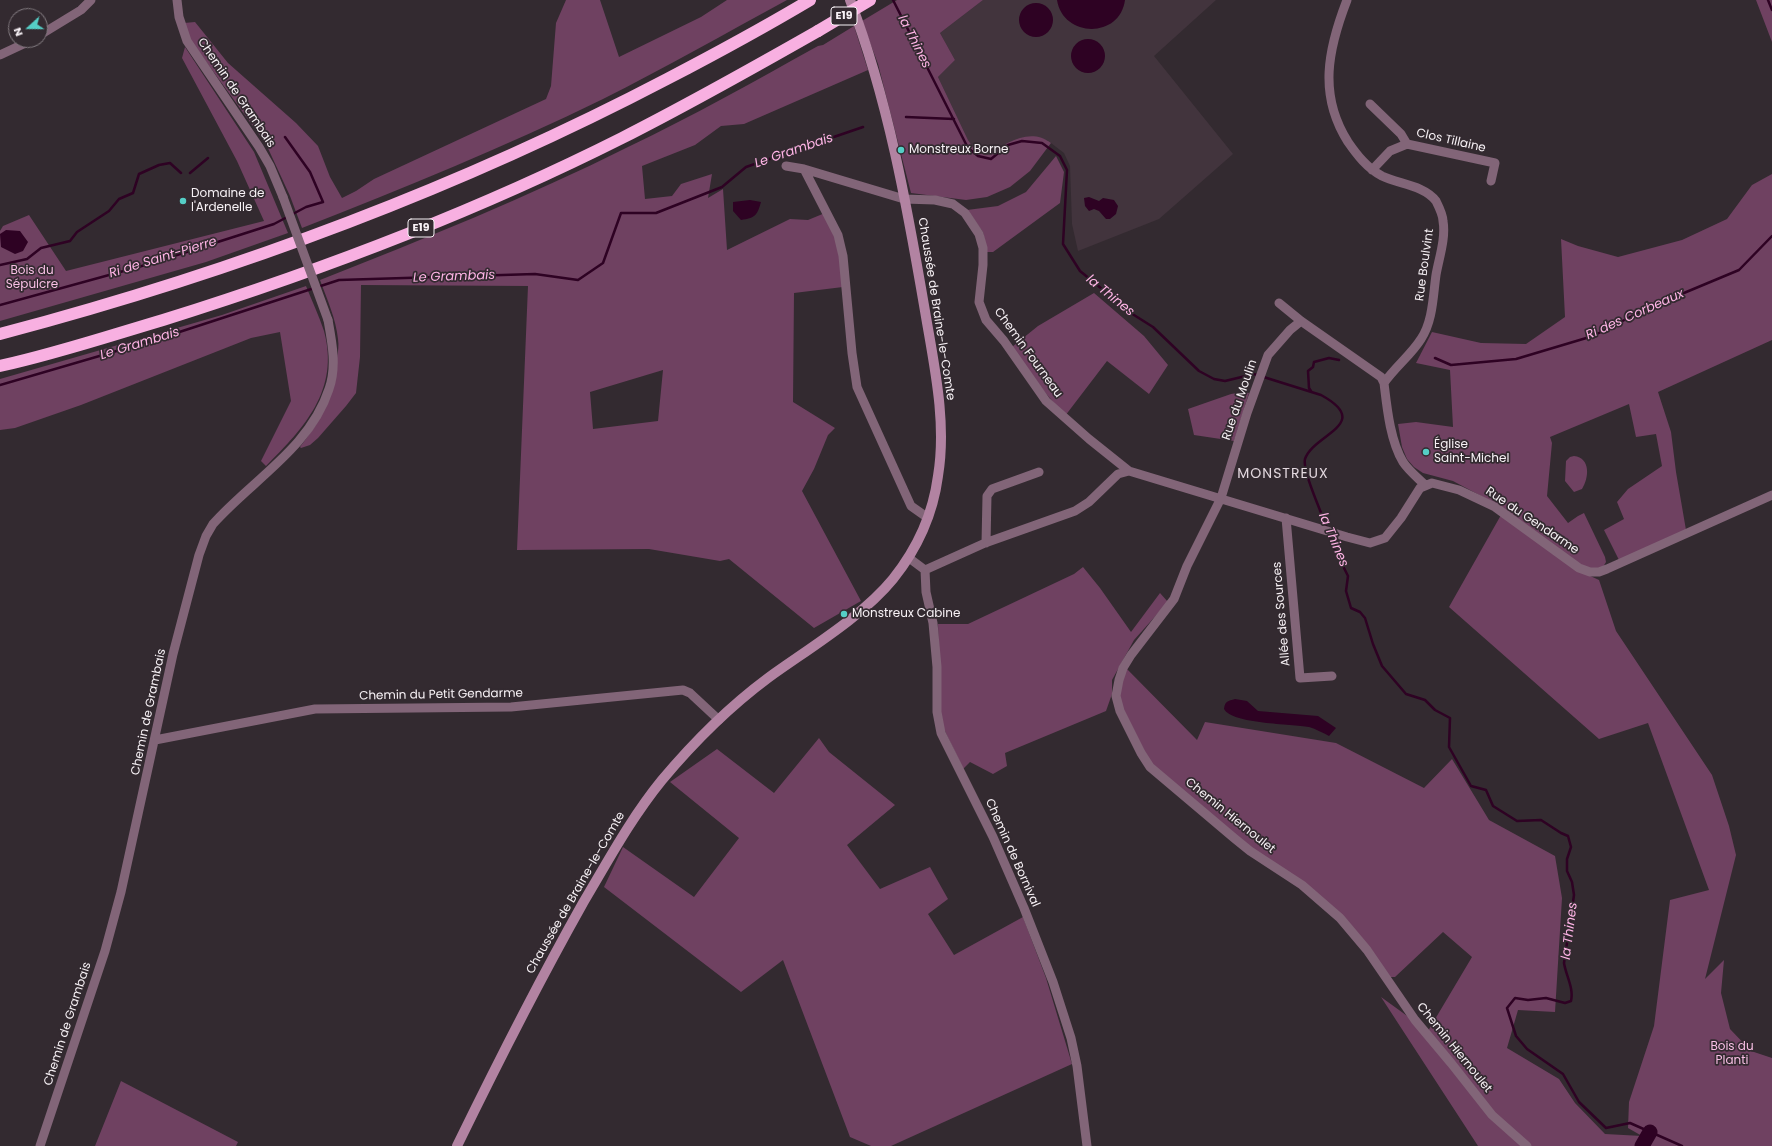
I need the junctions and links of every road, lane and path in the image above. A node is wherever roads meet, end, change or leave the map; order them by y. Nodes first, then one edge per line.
1 (91, 0) edge
2 (178, 0) edge
3 (850, 0) edge
4 (870, 0) edge
5 (1347, 0) edge
6 (808, 1) edge
7 (48, 30) edge
8 (15, 48) edge
9 (0, 55) edge
10 (1370, 104) dead end
11 (1407, 144) junction
12 (786, 166) dead end
13 (804, 170) junction
14 (1372, 170) junction
15 (1491, 181) dead end
16 (904, 199) junction
17 (1279, 303) dead end
18 (1301, 322) junction
19 (0, 334) edge
20 (0, 366) edge
21 (1384, 383) junction
22 (1129, 471) junction
23 (1039, 472) dead end
24 (1425, 485) junction
25 (1772, 495) edge
26 (1221, 498) junction
27 (928, 518) junction
28 (1286, 518) junction
29 (986, 543) junction
30 (909, 558) junction
31 (925, 570) junction
32 (1332, 676) dead end
33 (719, 720) junction
34 (155, 740) junction
35 (40, 1146) edge
36 (457, 1146) edge
37 (1087, 1146) edge
38 (1527, 1146) edge

1 - 7 street
2 - 34 street, Chemin de Grambais, bridge
3 - 16 main road, Chaussée de Braine-le-Comte
4 - 20 highway, E19, bridge
5 - 14 street, Rue Boulvint
6 - 19 highway, E19
8 - 9 street
10 - 11 street, Clos Tillaine
11 - 14 street, Clos Tillaine
11 - 15 street, Clos Tillaine
12 - 13 street
13 - 16 street
13 - 27 street
14 - 21 street, Rue Boulvint
16 - 22 street, Chemin Fourneau
16 - 27 main road, Chaussée de Braine-le-Comte
17 - 18 street
18 - 21 street
18 - 26 street, Rue du Moulin
21 - 24 street
22 - 26 street
22 - 29 street
23 - 29 street
24 - 25 street, Rue du Gendarme
24 - 28 street
26 - 28 street
26 - 38 street, Chemin Hiernoulet
27 - 30 main road, Chaussée de Braine-le-Comte
28 - 32 street, Allée des Sources
29 - 31 street
30 - 31 street
30 - 33 main road, Chaussée de Braine-le-Comte
31 - 37 street, Chemin de Bornival
33 - 34 street, Chemin du Petit Gendarme
33 - 36 main road, Chaussée de Braine-le-Comte
34 - 35 street, Chemin de Grambais

